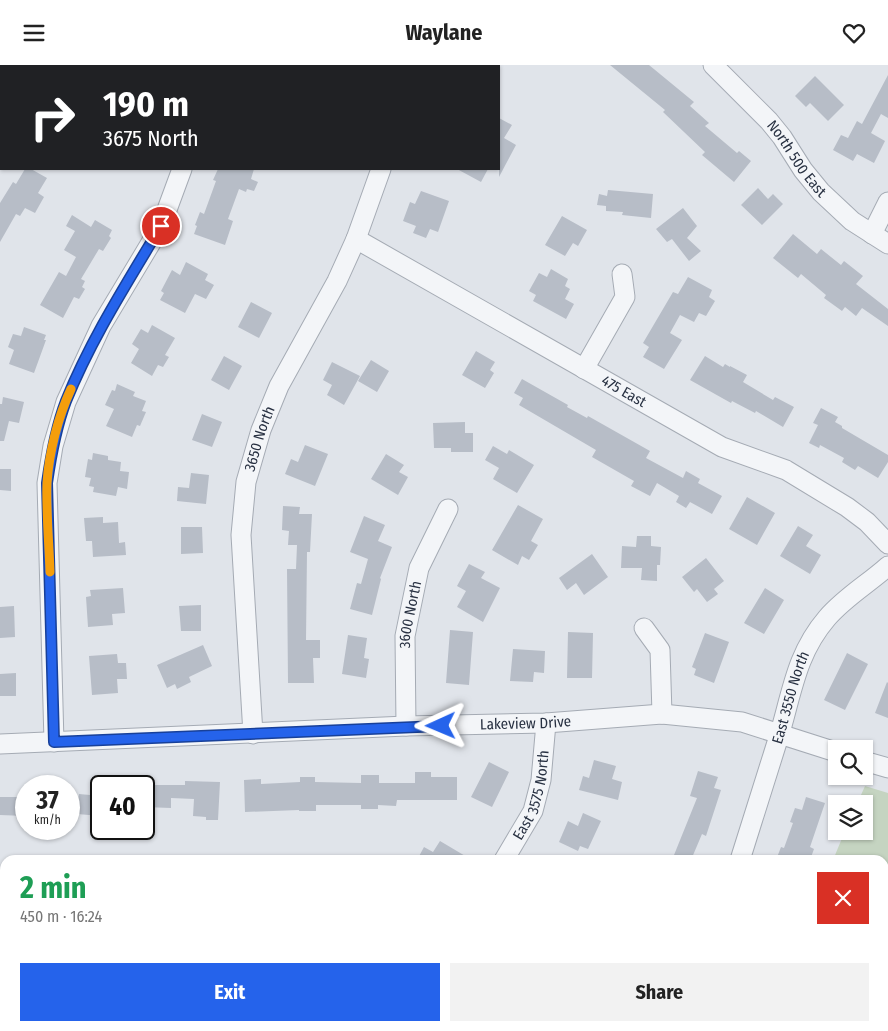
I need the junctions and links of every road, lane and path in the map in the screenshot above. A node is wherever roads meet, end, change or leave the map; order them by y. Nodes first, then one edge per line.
1 (713, 65) edge
2 (182, 170) edge
3 (381, 170) edge
4 (888, 202) edge
5 (872, 234) junction
6 (356, 239) junction
7 (888, 244) edge
8 (622, 274) dead end
9 (584, 369) junction
10 (448, 509) dead end
11 (888, 544) edge
12 (888, 566) edge
13 (644, 627) dead end
14 (662, 714) junction
15 (546, 723) junction
16 (406, 726) junction
17 (780, 733) junction
18 (253, 734) junction
19 (54, 742) junction
20 (0, 744) edge
21 (828, 748) edge
22 (873, 764) edge
23 (888, 769) edge
24 (507, 855) edge
25 (742, 855) edge

1 - 5 street, North 500 East
2 - 19 street
3 - 6 street, 3650 North
4 - 5 street
5 - 7 street, North 500 East
6 - 9 street, 475 East
6 - 18 street, 3650 North
8 - 9 street
9 - 11 street, 475 East
10 - 16 street, 3600 North
12 - 17 street, East 3550 North
13 - 14 street
14 - 15 street, Lakeview Drive
14 - 17 street, Lakeview Drive
15 - 16 street, Lakeview Drive
15 - 24 street, East 3575 North
16 - 18 street, Lakeview Drive
17 - 21 street, Lakeview Drive
17 - 25 street, East 3550 North
18 - 19 street, Lakeview Drive
19 - 20 street, Lakeview Drive
22 - 23 street

